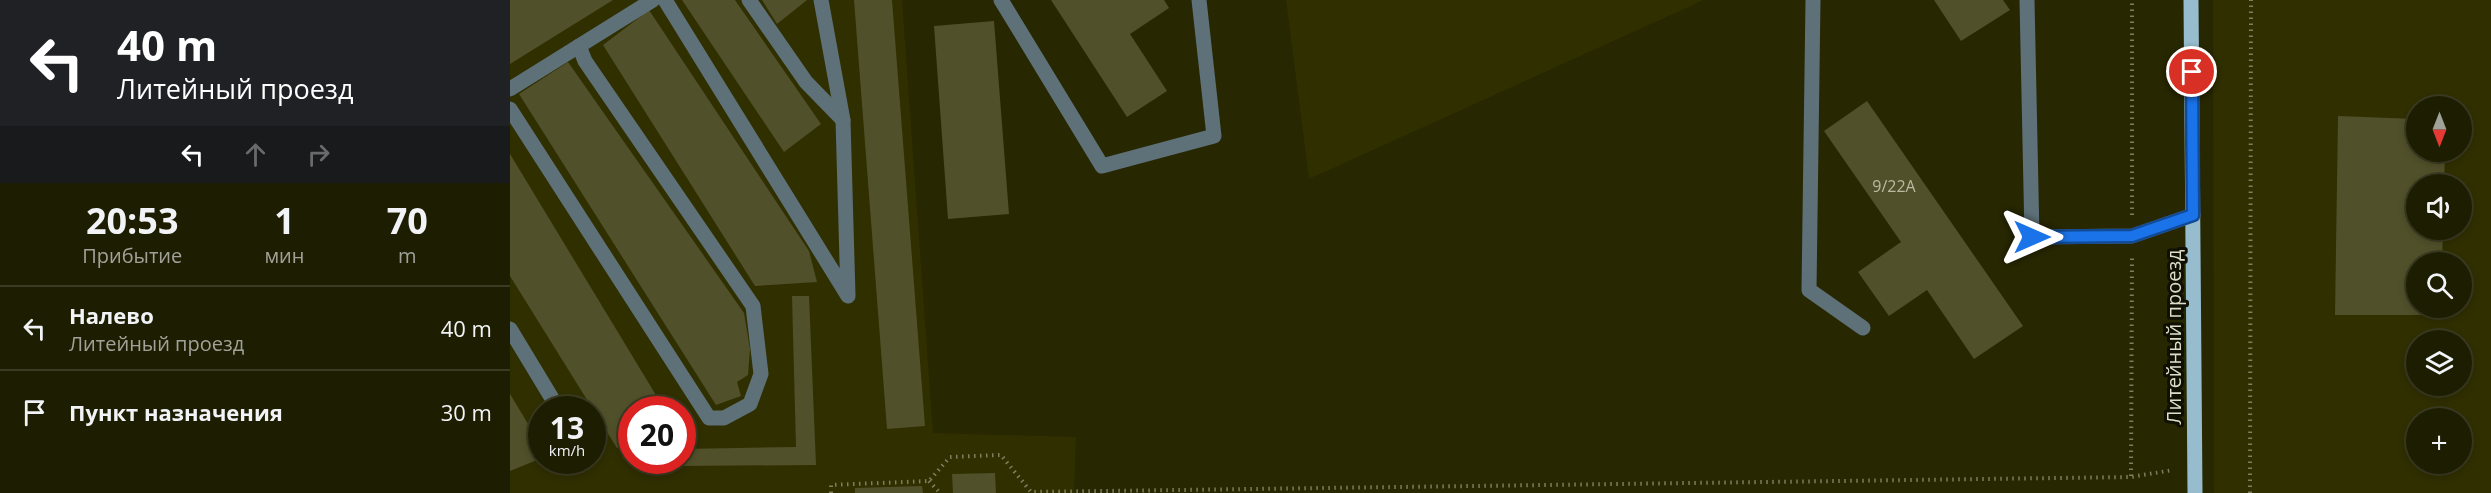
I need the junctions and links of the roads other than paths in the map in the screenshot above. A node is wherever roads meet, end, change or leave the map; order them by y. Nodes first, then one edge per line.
1 (653, 0) edge
2 (665, 0) edge
3 (749, 0) edge
4 (821, 0) edge
5 (1001, 0) edge
6 (1199, 0) edge
7 (1813, 0) edge
8 (2027, 0) edge
9 (2191, 0) edge
10 (579, 46) junction
11 (510, 89) edge
12 (510, 109) edge
13 (843, 120) junction
14 (2193, 215) junction
15 (1863, 328) dead end
16 (510, 329) edge
17 (551, 396) edge
18 (2195, 493) edge

1 - 10 lane
2 - 13 lane
3 - 13 lane
4 - 13 lane
5 - 6 lane
7 - 15 lane
8 - 14 lane
9 - 14 main road, Литейный проезд
10 - 11 lane
10 - 12 lane
14 - 18 main road, Литейный проезд
16 - 17 lane

